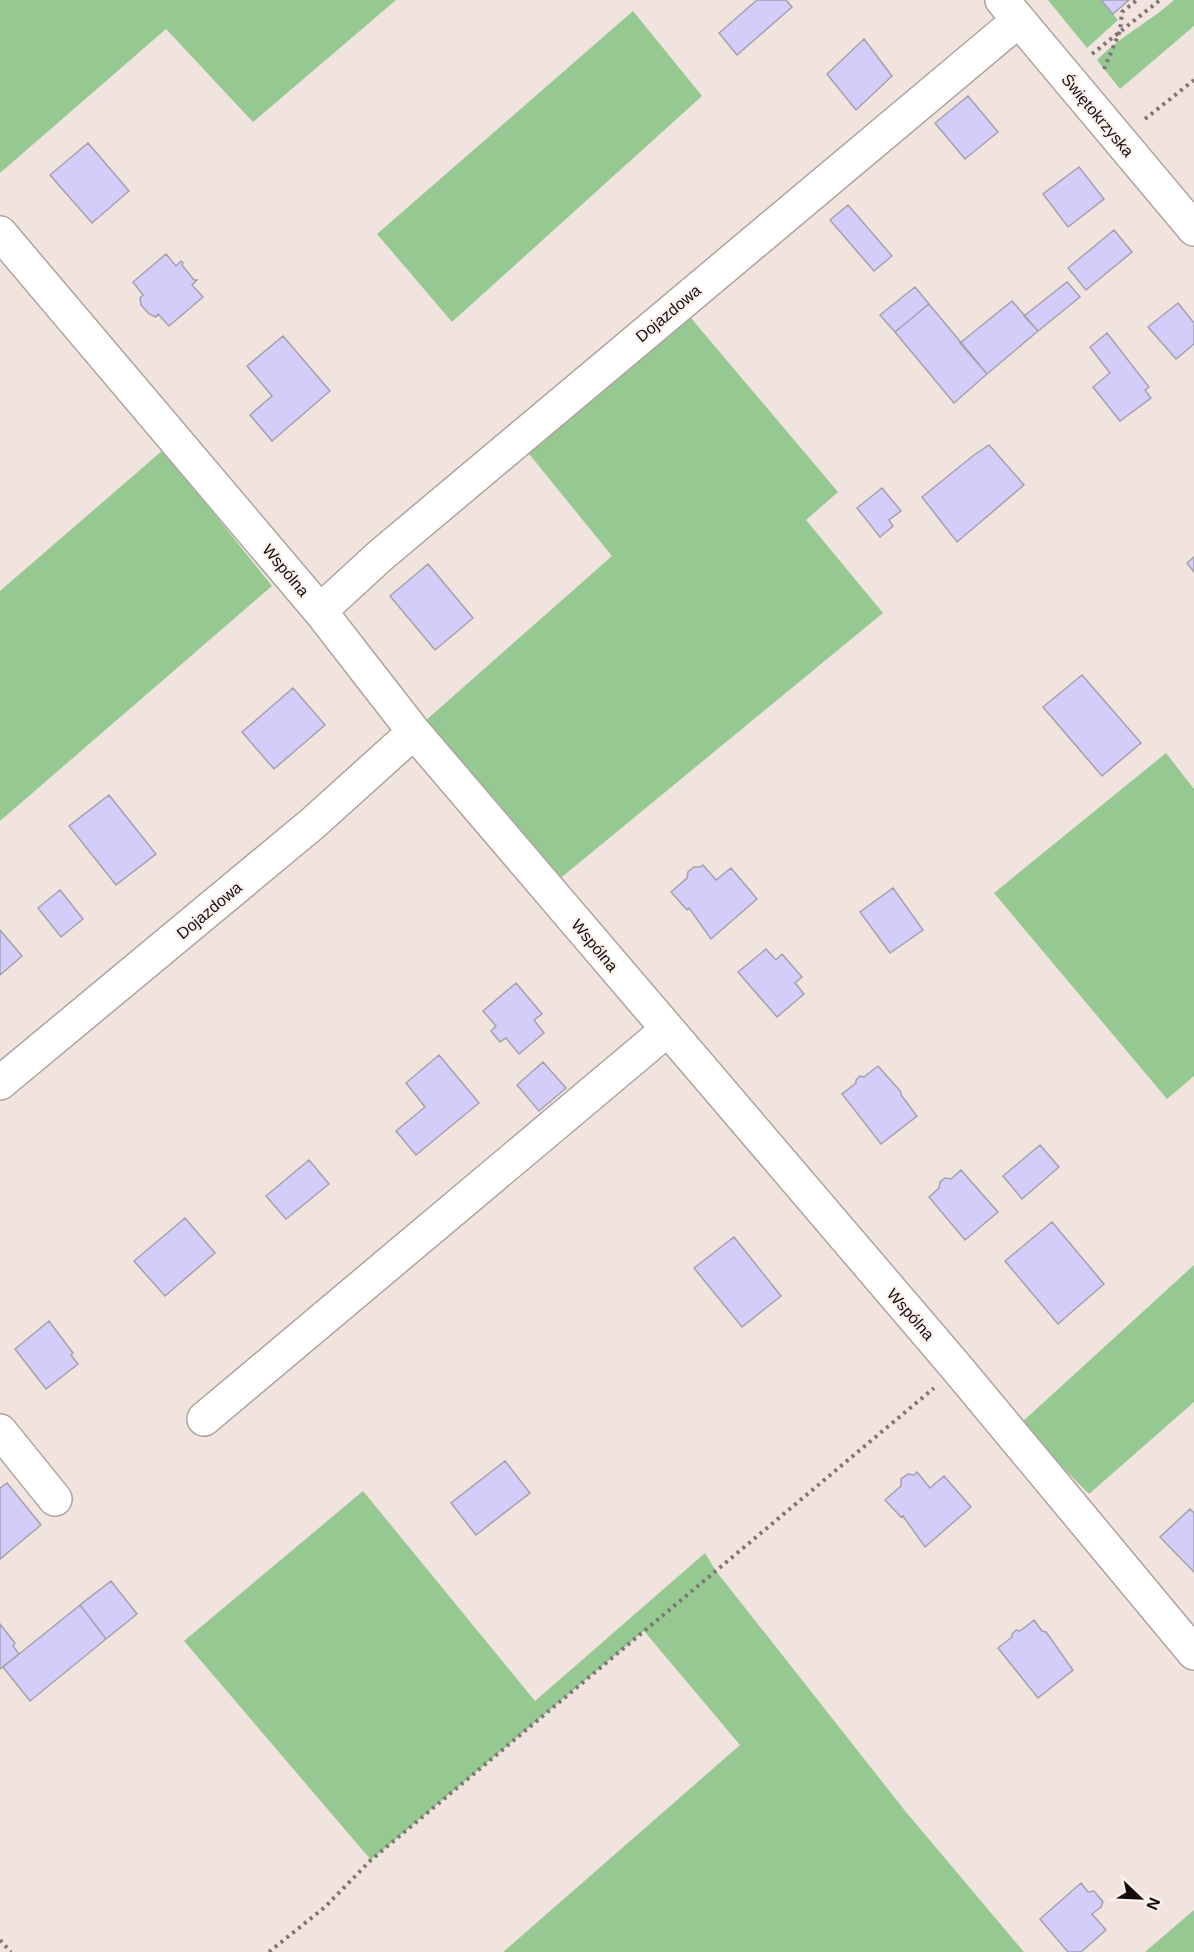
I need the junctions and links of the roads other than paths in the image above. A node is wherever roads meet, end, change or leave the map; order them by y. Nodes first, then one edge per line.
1 (1010, 10) edge
2 (1194, 229) edge
3 (0, 233) edge
4 (320, 610) junction
5 (414, 732) junction
6 (667, 1030) junction
7 (0, 1083) edge
8 (204, 1419) dead end
9 (0, 1431) edge
10 (55, 1499) dead end
11 (1194, 1653) edge

1 - 2 street, Świętokrzyska
1 - 4 street, Dojazdowa
3 - 4 street, Wspólna
4 - 5 street, Wspólna
5 - 6 street, Wspólna
5 - 7 street, Dojazdowa
6 - 8 street
6 - 11 street, Wspólna
9 - 10 street

